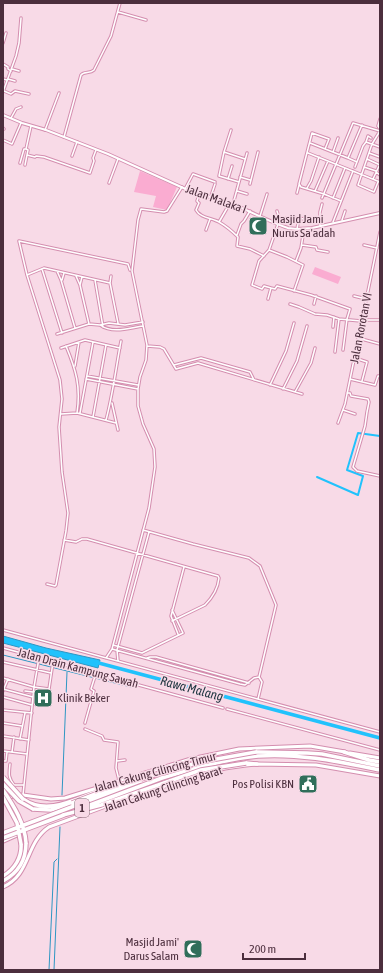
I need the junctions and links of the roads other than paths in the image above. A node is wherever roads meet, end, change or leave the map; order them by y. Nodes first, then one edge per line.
1 (120, 3) edge
2 (118, 12) junction
3 (22, 18) dead end
4 (146, 20) dead end
5 (6, 33) dead end
6 (3, 43) edge
7 (3, 64) edge
8 (12, 70) junction
9 (19, 71) dead end
10 (3, 79) edge
11 (7, 80) junction
12 (15, 81) dead end
13 (3, 83) edge
14 (6, 84) junction
15 (3, 92) edge
16 (59, 93) dead end
17 (28, 94) dead end
18 (21, 107) dead end
19 (3, 115) edge
20 (380, 118) edge
21 (11, 119) junction
22 (22, 123) junction
23 (362, 125) junction
24 (31, 126) junction
25 (45, 130) junction
26 (231, 130) dead end
27 (380, 130) edge
28 (380, 135) edge
29 (64, 137) junction
30 (338, 138) dead end
31 (372, 138) dead end
32 (3, 140) edge
33 (310, 142) junction
34 (366, 142) junction
35 (79, 143) junction
36 (372, 144) junction
37 (380, 147) edge
38 (26, 149) junction
39 (325, 149) junction
40 (96, 150) junction
41 (224, 152) junction
42 (258, 152) dead end
43 (333, 152) junction
44 (370, 152) junction
45 (247, 153) dead end
46 (307, 153) junction
47 (27, 155) junction
48 (340, 155) junction
49 (72, 156) dead end
50 (320, 157) junction
51 (380, 157) edge
52 (348, 158) junction
53 (118, 159) junction
54 (367, 159) junction
55 (245, 160) junction
56 (328, 161) junction
57 (357, 162) junction
58 (20, 163) dead end
59 (336, 164) junction
60 (380, 164) edge
61 (25, 165) dead end
62 (232, 166) dead end
63 (355, 167) dead end
64 (364, 167) junction
65 (345, 168) junction
66 (353, 171) junction
67 (376, 172) junction
68 (380, 174) edge
69 (362, 175) junction
70 (240, 177) junction
71 (228, 179) junction
72 (372, 179) junction
73 (251, 180) junction
74 (239, 182) junction
75 (379, 182) edge
76 (109, 183) dead end
77 (250, 184) dead end
78 (299, 184) junction
79 (182, 187) junction
80 (307, 188) junction
81 (186, 189) junction
82 (315, 191) junction
83 (236, 193) junction
84 (297, 193) dead end
85 (199, 194) junction
86 (247, 194) dead end
87 (267, 194) dead end
88 (324, 194) junction
89 (211, 196) junction
90 (322, 198) dead end
91 (333, 198) junction
92 (341, 201) junction
93 (232, 203) junction
94 (322, 204) dead end
95 (277, 211) dead end
96 (345, 211) dead end
97 (250, 212) junction
98 (380, 213) edge
99 (260, 216) junction
100 (210, 219) junction
101 (299, 219) junction
102 (308, 220) dead end
103 (342, 220) junction
104 (219, 222) junction
105 (333, 222) junction
106 (319, 223) junction
107 (278, 224) junction
108 (304, 229) junction
109 (206, 230) dead end
110 (298, 230) junction
111 (380, 232) edge
112 (237, 236) junction
113 (302, 245) junction
114 (364, 245) dead end
115 (377, 248) junction
116 (269, 250) junction
117 (328, 252) dead end
118 (264, 256) junction
119 (296, 261) junction
120 (42, 268) junction
121 (130, 270) dead end
122 (57, 271) junction
123 (64, 272) junction
124 (27, 275) junction
125 (76, 275) junction
126 (82, 276) junction
127 (111, 276) dead end
128 (95, 279) junction
129 (62, 280) junction
130 (110, 283) junction
131 (80, 285) junction
132 (271, 288) junction
133 (294, 291) junction
134 (316, 296) junction
135 (354, 296) dead end
136 (268, 299) dead end
137 (366, 299) junction
138 (290, 304) dead end
139 (314, 304) dead end
140 (334, 317) junction
141 (339, 319) junction
142 (347, 319) junction
143 (361, 320) junction
144 (380, 320) edge
145 (143, 322) junction
146 (118, 323) junction
147 (89, 324) junction
148 (103, 324) junction
149 (294, 324) dead end
150 (100, 325) junction
151 (125, 325) junction
152 (144, 326) junction
153 (307, 326) dead end
154 (103, 327) junction
155 (334, 327) dead end
156 (76, 328) junction
157 (125, 329) junction
158 (62, 333) junction
159 (57, 334) dead end
160 (358, 338) junction
161 (122, 341) dead end
162 (79, 342) junction
163 (93, 342) junction
164 (380, 344) edge
165 (106, 345) junction
166 (66, 346) junction
167 (147, 346) junction
168 (61, 348) dead end
169 (120, 348) junction
170 (315, 348) dead end
171 (343, 350) dead end
172 (334, 352) dead end
173 (355, 358) junction
174 (197, 359) junction
175 (198, 363) junction
176 (174, 365) junction
177 (74, 367) junction
178 (87, 376) junction
179 (380, 376) edge
180 (100, 378) junction
181 (350, 378) junction
182 (86, 379) junction
183 (254, 380) junction
184 (114, 381) junction
185 (100, 382) junction
186 (362, 382) junction
187 (113, 384) junction
188 (138, 385) junction
189 (270, 386) junction
190 (138, 389) junction
191 (283, 389) junction
192 (295, 392) junction
193 (347, 393) junction
194 (302, 394) dead end
195 (111, 401) junction
196 (343, 410) junction
197 (78, 413) junction
198 (61, 414) junction
199 (355, 414) dead end
200 (93, 417) junction
201 (106, 420) junction
202 (116, 423) junction
203 (338, 423) dead end
204 (118, 430) dead end
205 (380, 476) edge
206 (143, 530) junction
207 (149, 532) junction
208 (64, 540) junction
209 (137, 553) junction
210 (142, 555) junction
211 (184, 567) junction
212 (47, 584) dead end
213 (172, 610) junction
214 (176, 619) junction
215 (172, 621) junction
216 (3, 630) edge
217 (179, 635) junction
218 (113, 645) junction
219 (118, 647) junction
220 (3, 648) edge
221 (112, 649) junction
222 (117, 650) junction
223 (48, 656) dead end
224 (39, 658) junction
225 (106, 658) junction
226 (146, 658) junction
227 (47, 660) junction
228 (3, 662) edge
229 (53, 662) junction
230 (118, 662) junction
231 (36, 670) junction
232 (51, 673) junction
233 (96, 673) junction
234 (260, 677) junction
235 (3, 678) edge
236 (8, 679) junction
237 (249, 683) junction
238 (34, 687) junction
239 (3, 690) edge
240 (25, 691) dead end
241 (33, 692) junction
242 (3, 697) edge
243 (33, 697) junction
244 (258, 700) junction
245 (32, 705) junction
246 (223, 708) dead end
247 (227, 709) dead end
248 (3, 710) edge
249 (25, 712) junction
250 (32, 713) junction
251 (3, 723) edge
252 (85, 723) dead end
253 (22, 726) junction
254 (85, 729) dead end
255 (380, 732) edge
256 (3, 736) edge
257 (14, 737) junction
258 (20, 739) junction
259 (29, 740) junction
260 (380, 750) edge
261 (3, 751) edge
262 (7, 752) junction
263 (12, 752) junction
264 (344, 752) junction
265 (27, 754) junction
266 (380, 758) edge
267 (125, 760) dead end
268 (117, 761) junction
269 (3, 762) edge
270 (380, 762) edge
271 (10, 764) dead end
272 (257, 764) junction
273 (380, 766) edge
274 (162, 768) junction
275 (380, 770) edge
276 (145, 773) junction
277 (161, 776) junction
278 (380, 776) edge
279 (3, 777) edge
280 (119, 782) junction
281 (3, 784) edge
282 (24, 785) junction
283 (168, 786) junction
284 (3, 790) edge
285 (152, 791) junction
286 (23, 795) junction
287 (3, 798) edge
288 (63, 815) junction
289 (18, 819) junction
290 (3, 834) edge
291 (3, 840) edge
292 (3, 876) edge
293 (3, 881) edge
294 (3, 887) edge

1 - 2 street
2 - 4 street
2 - 29 street
3 - 8 street
5 - 6 street
7 - 8 street
8 - 9 street
8 - 11 street
10 - 11 street
11 - 12 street
11 - 14 street
13 - 14 street
14 - 15 street
15 - 17 street
16 - 25 street
18 - 21 street
19 - 21 street, Jalan Malaka I
20 - 27 street
21 - 22 street, Jalan Malaka I
22 - 24 street, Jalan Malaka I
22 - 32 street
23 - 27 street
23 - 48 street
23 - 52 street
24 - 25 street, Jalan Malaka I
24 - 38 street
25 - 29 street, Jalan Malaka I
26 - 41 street
27 - 28 street
28 - 36 street
29 - 35 street, Jalan Malaka I
30 - 43 street
31 - 34 street
33 - 39 street
33 - 39 street
33 - 46 street
34 - 36 street
34 - 57 street
35 - 40 street, Jalan Malaka I
35 - 49 street
36 - 37 street
36 - 44 street
38 - 47 street
38 - 58 street
39 - 43 street
40 - 47 street
40 - 53 street, Jalan Malaka I
41 - 55 street
41 - 71 street
42 - 73 street
43 - 48 street
44 - 51 street
44 - 54 street
45 - 55 street
46 - 50 street
46 - 78 street
47 - 61 street
48 - 52 street
48 - 59 street
50 - 56 street
50 - 80 street
52 - 57 street
53 - 76 street
53 - 79 street, Jalan Malaka I
54 - 60 street
54 - 64 street
55 - 70 street
56 - 59 street
56 - 82 street
57 - 63 street
59 - 65 street
59 - 88 street
60 - 67 street
62 - 71 street
64 - 67 street
64 - 69 street
65 - 66 street
65 - 91 street
66 - 69 street
66 - 92 street
67 - 68 street
67 - 72 street
69 - 72 street
69 - 75 street
70 - 73 street
70 - 74 street
71 - 74 street
72 - 75 street
73 - 77 street
74 - 83 street
78 - 80 street
78 - 84 street
79 - 81 street, Jalan Malaka I
79 - 145 street
80 - 82 street
81 - 85 street, Jalan Malaka I
81 - 89 street
82 - 88 street
83 - 86 street
83 - 93 street
85 - 89 street, Jalan Malaka I
85 - 100 street
87 - 99 street
88 - 90 street
88 - 91 street
89 - 93 street, Jalan Malaka I
91 - 92 street
92 - 105 street
93 - 97 street, Jalan Malaka I
93 - 104 street
94 - 106 street
95 - 101 street
96 - 103 street
97 - 99 street, Jalan Malaka I
97 - 112 street
98 - 103 street, Jalan Malaka I
99 - 107 street, Jalan Malaka I
100 - 104 street
100 - 109 street
101 - 102 street
101 - 110 street
103 - 105 street, Jalan Malaka I
104 - 112 street
105 - 106 street, Jalan Malaka I
106 - 108 street, Jalan Malaka I
107 - 110 street, Jalan Malaka I
107 - 116 street
108 - 110 street, Jalan Malaka I
108 - 113 street
111 - 115 street, Jalan Rorotan VI
112 - 118 street
113 - 117 street
113 - 119 street
114 - 115 street
115 - 137 street, Jalan Rorotan VI
116 - 118 street
116 - 119 street
118 - 132 street
119 - 133 street
120 - 122 street
120 - 124 street
120 - 158 street
121 - 124 street
122 - 123 street
122 - 129 street
123 - 125 street
123 - 129 street
124 - 198 street
125 - 126 street
125 - 131 street
126 - 128 street
126 - 131 street
127 - 130 street
128 - 130 street
128 - 148 street
129 - 156 street
130 - 146 street
131 - 147 street
132 - 133 street
132 - 136 street
133 - 134 street
134 - 139 street
134 - 142 street
135 - 137 street
137 - 143 street, Jalan Rorotan VI
138 - 140 street
140 - 141 street
140 - 155 street
141 - 142 street
141 - 172 street
142 - 143 street
142 - 171 street
143 - 144 street
143 - 160 street, Jalan Rorotan VI
145 - 151 street
145 - 152 street
146 - 148 street
146 - 151 street
147 - 150 street
147 - 156 street
148 - 150 street
148 - 154 street
149 - 189 street
150 - 154 street
151 - 157 street
152 - 157 street
152 - 167 street
153 - 191 street
154 - 157 street
156 - 158 street
158 - 159 street
160 - 164 street
160 - 173 street, Jalan Rorotan VI
161 - 169 street
162 - 163 street
162 - 166 street
162 - 177 street
163 - 165 street
163 - 178 street
165 - 169 street
165 - 180 street
166 - 168 street
166 - 177 street
167 - 176 street
167 - 188 street
169 - 184 street
170 - 192 street
173 - 181 street, Jalan Rorotan VI
173 - 186 street
174 - 175 street
174 - 176 street
174 - 183 street
175 - 176 street
175 - 183 street
177 - 197 street
178 - 180 street
178 - 182 street
179 - 186 street
180 - 184 street
180 - 185 street
181 - 186 street
181 - 193 street, Jalan Rorotan VI
182 - 185 street
182 - 197 street
183 - 189 street
184 - 187 street
184 - 188 street
185 - 187 street
185 - 200 street
187 - 190 street
187 - 195 street
188 - 190 street
189 - 191 street
190 - 206 street
191 - 192 street
192 - 194 street
193 - 196 street, Jalan Rorotan VI
193 - 205 street
195 - 201 street
195 - 202 street
196 - 199 street
196 - 203 street, Jalan Rorotan VI
197 - 198 street
197 - 200 street
198 - 208 street
200 - 201 street
201 - 202 street
202 - 204 street
206 - 207 street
206 - 209 street
207 - 210 street
207 - 234 street
208 - 209 street
208 - 212 street
209 - 210 street
209 - 218 street
210 - 211 street
210 - 219 street
211 - 213 street
211 - 214 street
213 - 214 street
213 - 215 street
214 - 215 street
214 - 217 street
215 - 217 street
216 - 225 street
217 - 219 street
218 - 219 street
218 - 221 street
219 - 222 street
220 - 224 street, Jalan Drain Kampung Sawah
221 - 222 street
221 - 225 street
222 - 226 street
222 - 230 street
223 - 227 street
224 - 227 street, Jalan Drain Kampung Sawah
224 - 231 street
225 - 230 street
226 - 237 street
226 - 237 street
227 - 229 street, Jalan Drain Kampung Sawah
228 - 231 street
229 - 232 street
229 - 233 street, Jalan Drain Kampung Sawah
230 - 244 street
231 - 232 street
231 - 238 street
232 - 238 street
233 - 246 street, Jalan Drain Kampung Sawah
233 - 252 street
234 - 237 street
234 - 244 street
235 - 236 street
236 - 238 street
236 - 239 street
238 - 241 street
239 - 243 street
240 - 241 street
241 - 243 street
242 - 245 street
243 - 245 street
244 - 255 street
245 - 250 street
247 - 260 street
248 - 249 street
249 - 250 street
249 - 253 street
250 - 259 street
251 - 253 street
253 - 258 street
254 - 268 street
256 - 257 street
257 - 258 street
257 - 263 street
258 - 259 street
259 - 265 street
261 - 262 street
262 - 263 street
262 - 269 street
263 - 265 street
264 - 266 highway, Jalan Cakung Cilincing Timur
264 - 270 highway
264 - 274 highway, Jalan Cakung Cilincing Timur
265 - 282 street
267 - 268 street
268 - 280 street
271 - 282 street
272 - 278 highway, Jalan Cakung Cilincing Barat
272 - 283 highway, Jalan Cakung Cilincing Barat
272 - 288 highway, bridge
273 - 277 highway, 1, bridge
274 - 276 highway, Jalan Cakung Cilincing Timur
274 - 283 highway
275 - 277 highway, 1, bridge
276 - 279 highway, bridge
276 - 280 highway, Jalan Cakung Cilincing Timur
276 - 285 highway
277 - 281 highway, bridge
277 - 288 highway, 1, bridge
277 - 290 highway, 1, bridge
280 - 286 highway, Jalan Cakung Cilincing Timur
282 - 286 street
283 - 285 highway, Jalan Cakung Cilincing Barat
284 - 289 highway, bridge
285 - 294 highway, Jalan Cakung Cilincing Barat
286 - 287 highway, Jalan Cakung Cilincing Timur
287 - 289 highway, bridge
288 - 291 highway, 1, bridge
289 - 292 highway, bridge
289 - 293 highway, bridge

